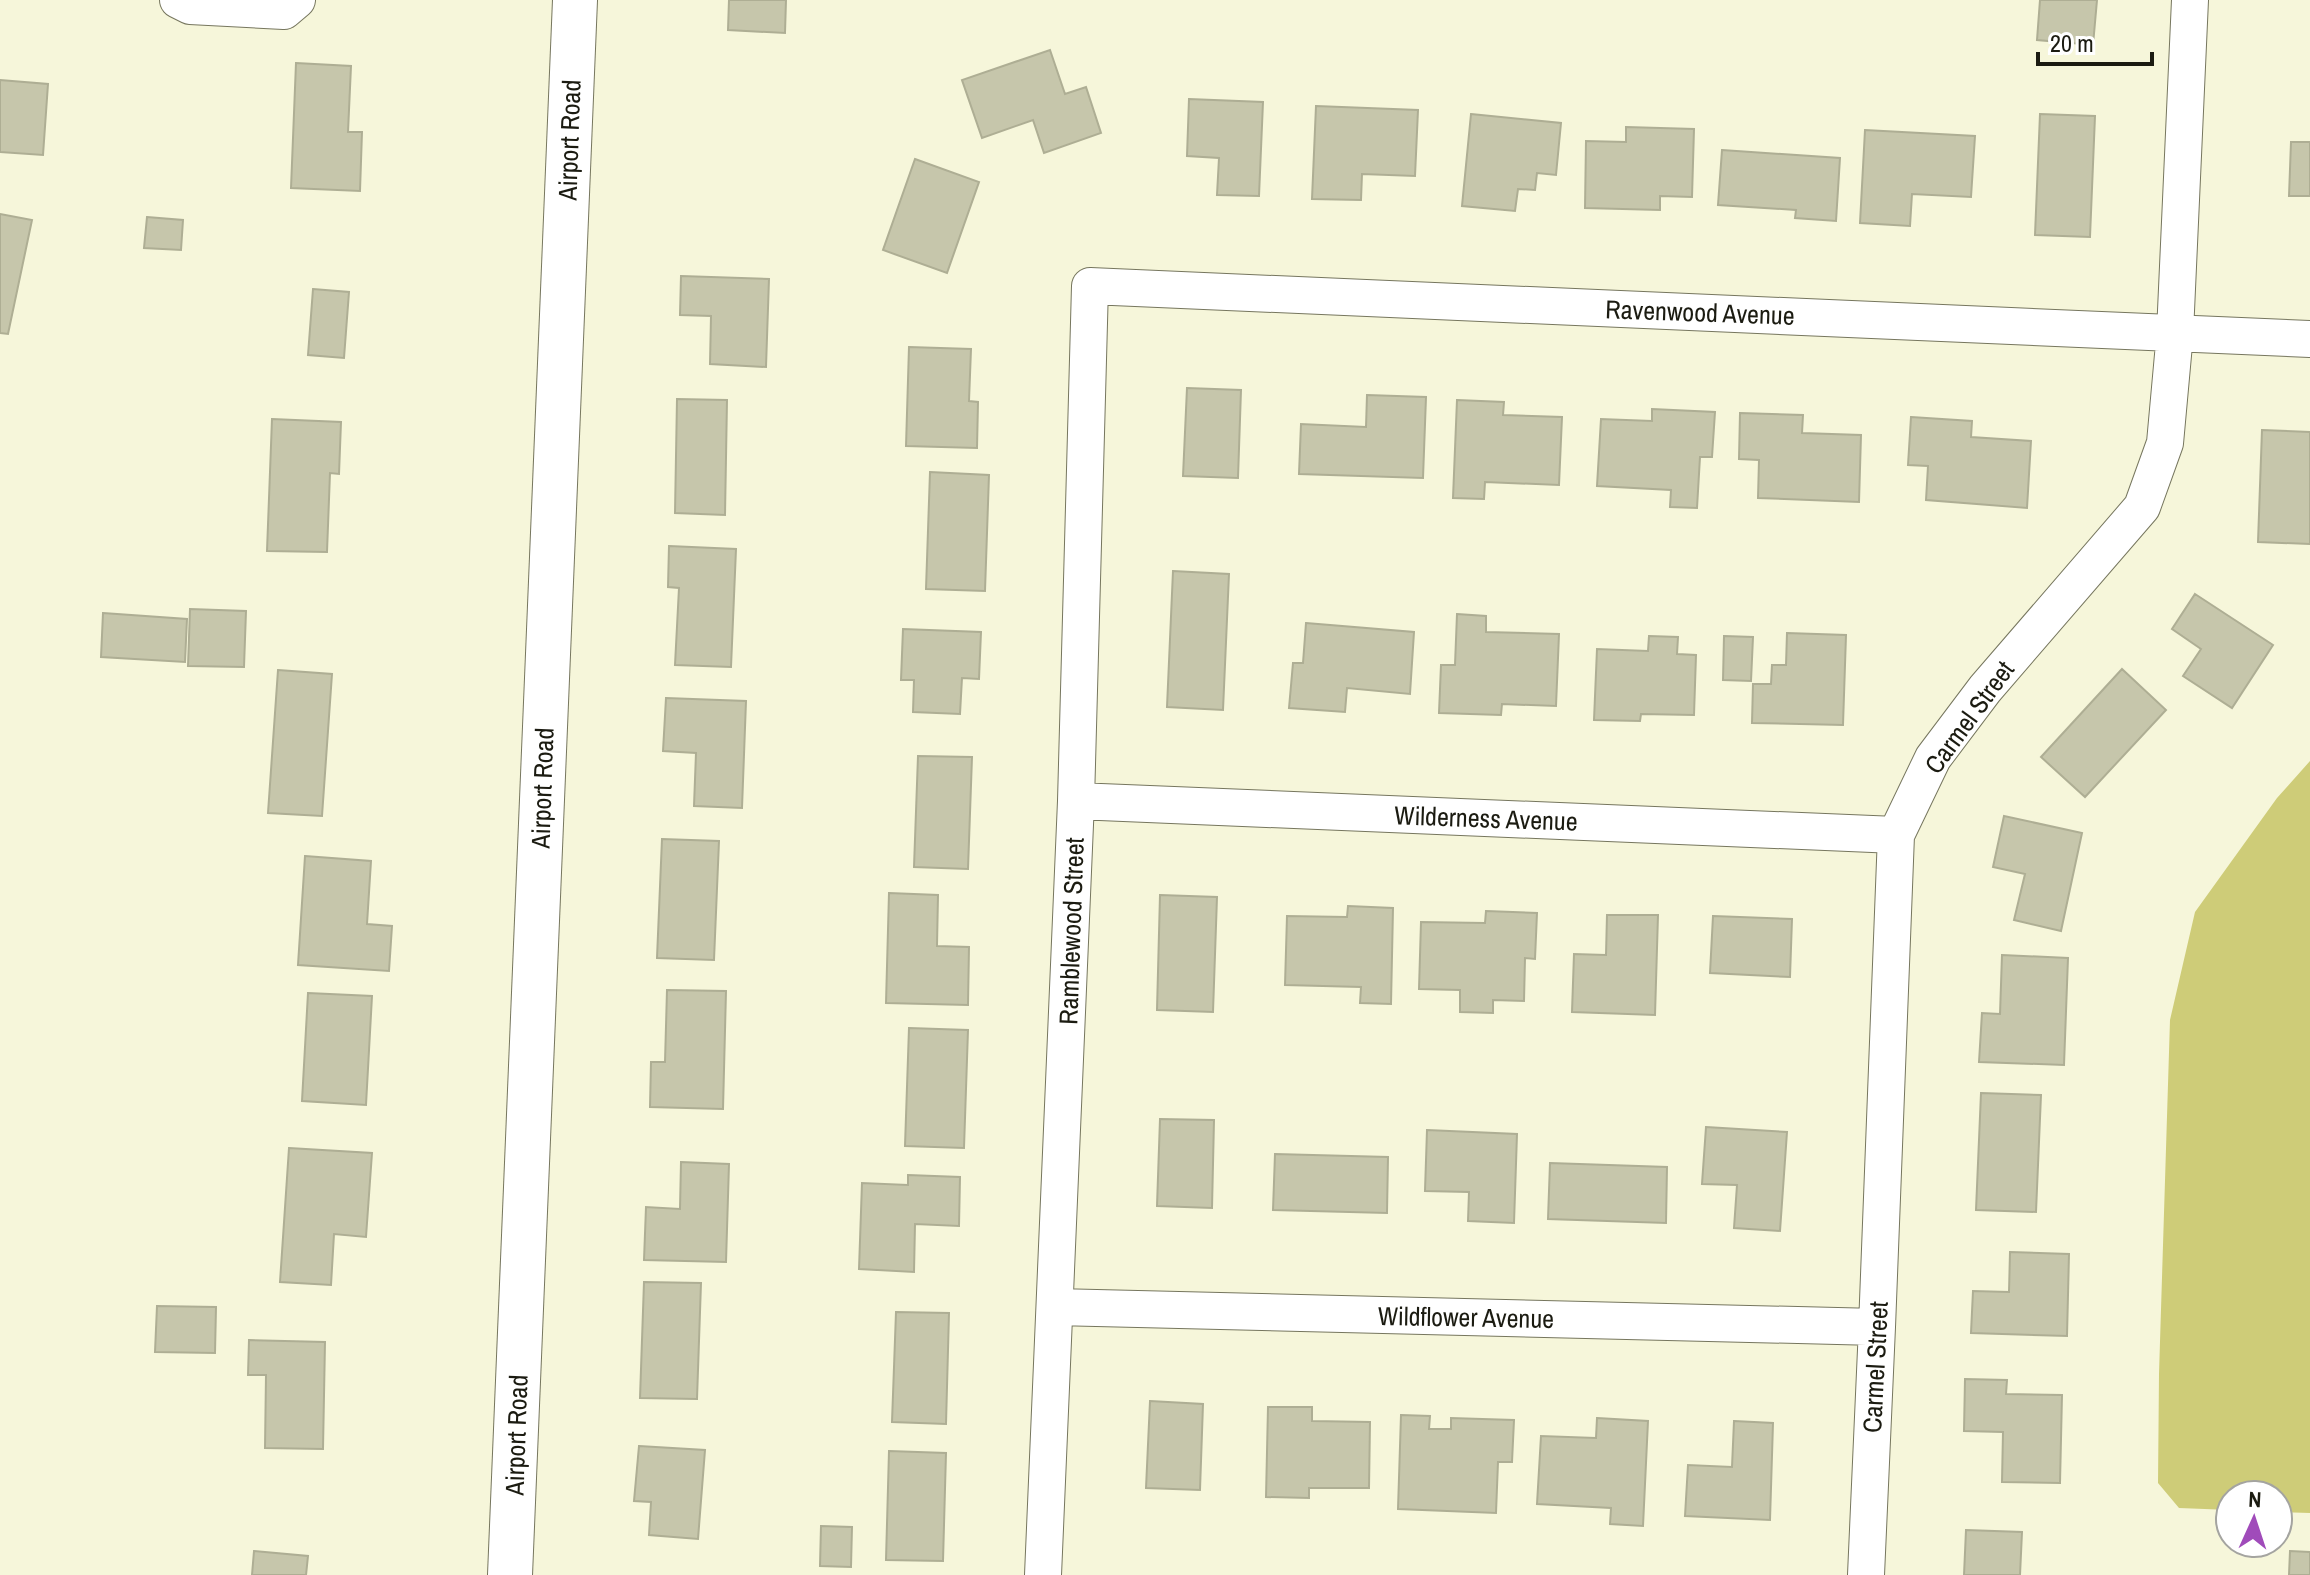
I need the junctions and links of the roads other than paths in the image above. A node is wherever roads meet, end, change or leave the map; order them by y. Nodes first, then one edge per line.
1 (178, 0) edge
2 (297, 0) edge
3 (575, 0) edge
4 (2190, 0) edge
5 (1090, 286) joint
6 (2175, 333) junction
7 (2310, 339) edge
8 (1076, 801) junction
9 (1896, 835) junction
10 (1055, 1307) junction
11 (1877, 1327) junction
12 (510, 1575) edge
13 (1043, 1575) edge
14 (1866, 1575) edge

1 - 2 street
3 - 12 main road, Airport Road
4 - 6 street, Carmel Street
5 - 6 street, Ravenwood Avenue
5 - 8 street, Ramblewood Street
6 - 7 street, Ravenwood Avenue
6 - 9 street, Carmel Street
8 - 9 street, Wilderness Avenue
8 - 10 street, Ramblewood Street
9 - 11 street, Carmel Street
10 - 11 street, Wildflower Avenue
10 - 13 street, Ramblewood Street
11 - 14 street, Carmel Street

